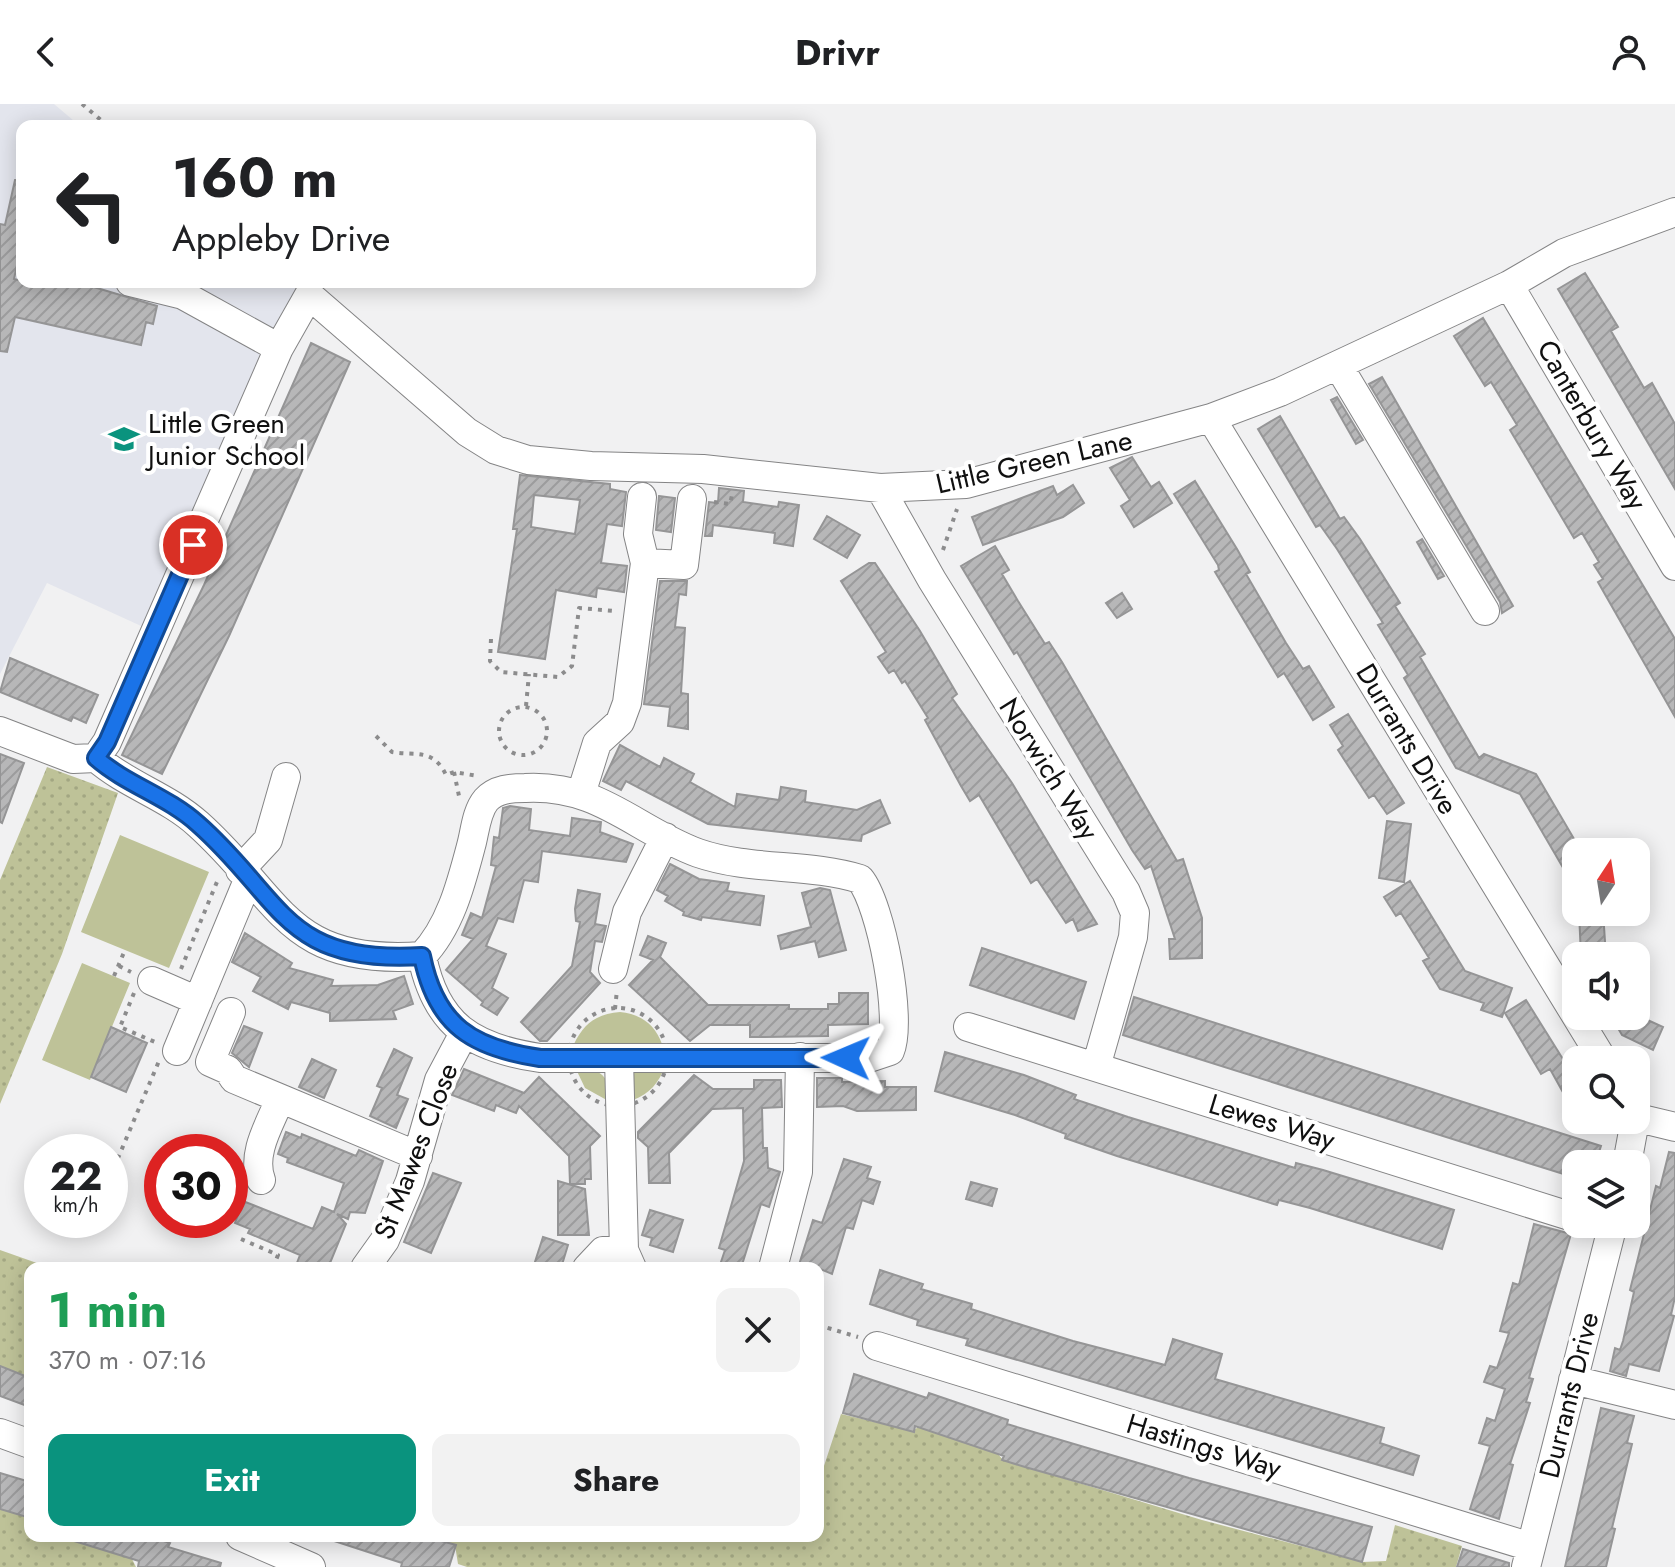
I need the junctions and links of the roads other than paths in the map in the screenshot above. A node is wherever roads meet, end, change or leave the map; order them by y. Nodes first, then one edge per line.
1 (1675, 212) edge
2 (1509, 285) junction
3 (154, 288) edge
4 (279, 348) junction
5 (1338, 365) junction
6 (1211, 418) junction
7 (880, 488) junction
8 (642, 497) dead end
9 (692, 499) dead end
10 (645, 563) junction
11 (1675, 566) edge
12 (1485, 611) dead end
13 (0, 731) edge
14 (96, 758) junction
15 (286, 777) dead end
16 (581, 794) junction
17 (665, 837) junction
18 (238, 869) junction
19 (422, 956) junction
20 (613, 969) dead end
21 (153, 987) road end
22 (198, 1001) junction
23 (231, 1012) dead end
24 (968, 1027) dead end
25 (464, 1033) junction
26 (1594, 1046) edge
27 (171, 1049) road end
28 (800, 1057) junction
29 (619, 1059) junction
30 (1096, 1067) junction
31 (280, 1099) junction
32 (1650, 1120) edge
33 (1675, 1127) edge
34 (418, 1156) junction
35 (261, 1180) dead end
36 (1562, 1214) edge
37 (1603, 1238) edge
38 (628, 1259) edge
39 (369, 1262) edge
40 (593, 1262) edge
41 (775, 1262) edge
42 (877, 1346) road end
43 (1573, 1380) junction
44 (1675, 1405) edge
45 (0, 1433) edge
46 (24, 1442) edge
47 (254, 1542) edge
48 (1529, 1557) edge
49 (311, 1567) edge

1 - 2 street, Little Green Lane
2 - 5 street, Little Green Lane
2 - 11 street, Canterbury Way
3 - 4 street
4 - 7 street, Little Green Lane
4 - 14 street
5 - 6 street, Little Green Lane
5 - 12 street
6 - 7 street, Little Green Lane
6 - 26 street, Durrants Drive
7 - 30 street, Norwich Way
8 - 10 street
9 - 10 street
10 - 16 street
13 - 14 street
14 - 18 street
15 - 18 street
16 - 17 street
16 - 19 street
17 - 20 street
17 - 28 street
18 - 19 street
18 - 22 street
19 - 25 street
21 - 22 street
22 - 27 street
23 - 31 street
24 - 30 street, Lewes Way
25 - 29 street
25 - 34 street, St Mawes Close
28 - 29 street
28 - 41 street
29 - 38 street
30 - 36 street, Lewes Way
31 - 34 street
31 - 35 street
32 - 33 street
34 - 39 street, St Mawes Close
37 - 43 street, Durrants Drive
38 - 40 street
42 - 48 street, Hastings Way
43 - 44 street
43 - 48 street, Durrants Drive
45 - 46 street
47 - 49 street

